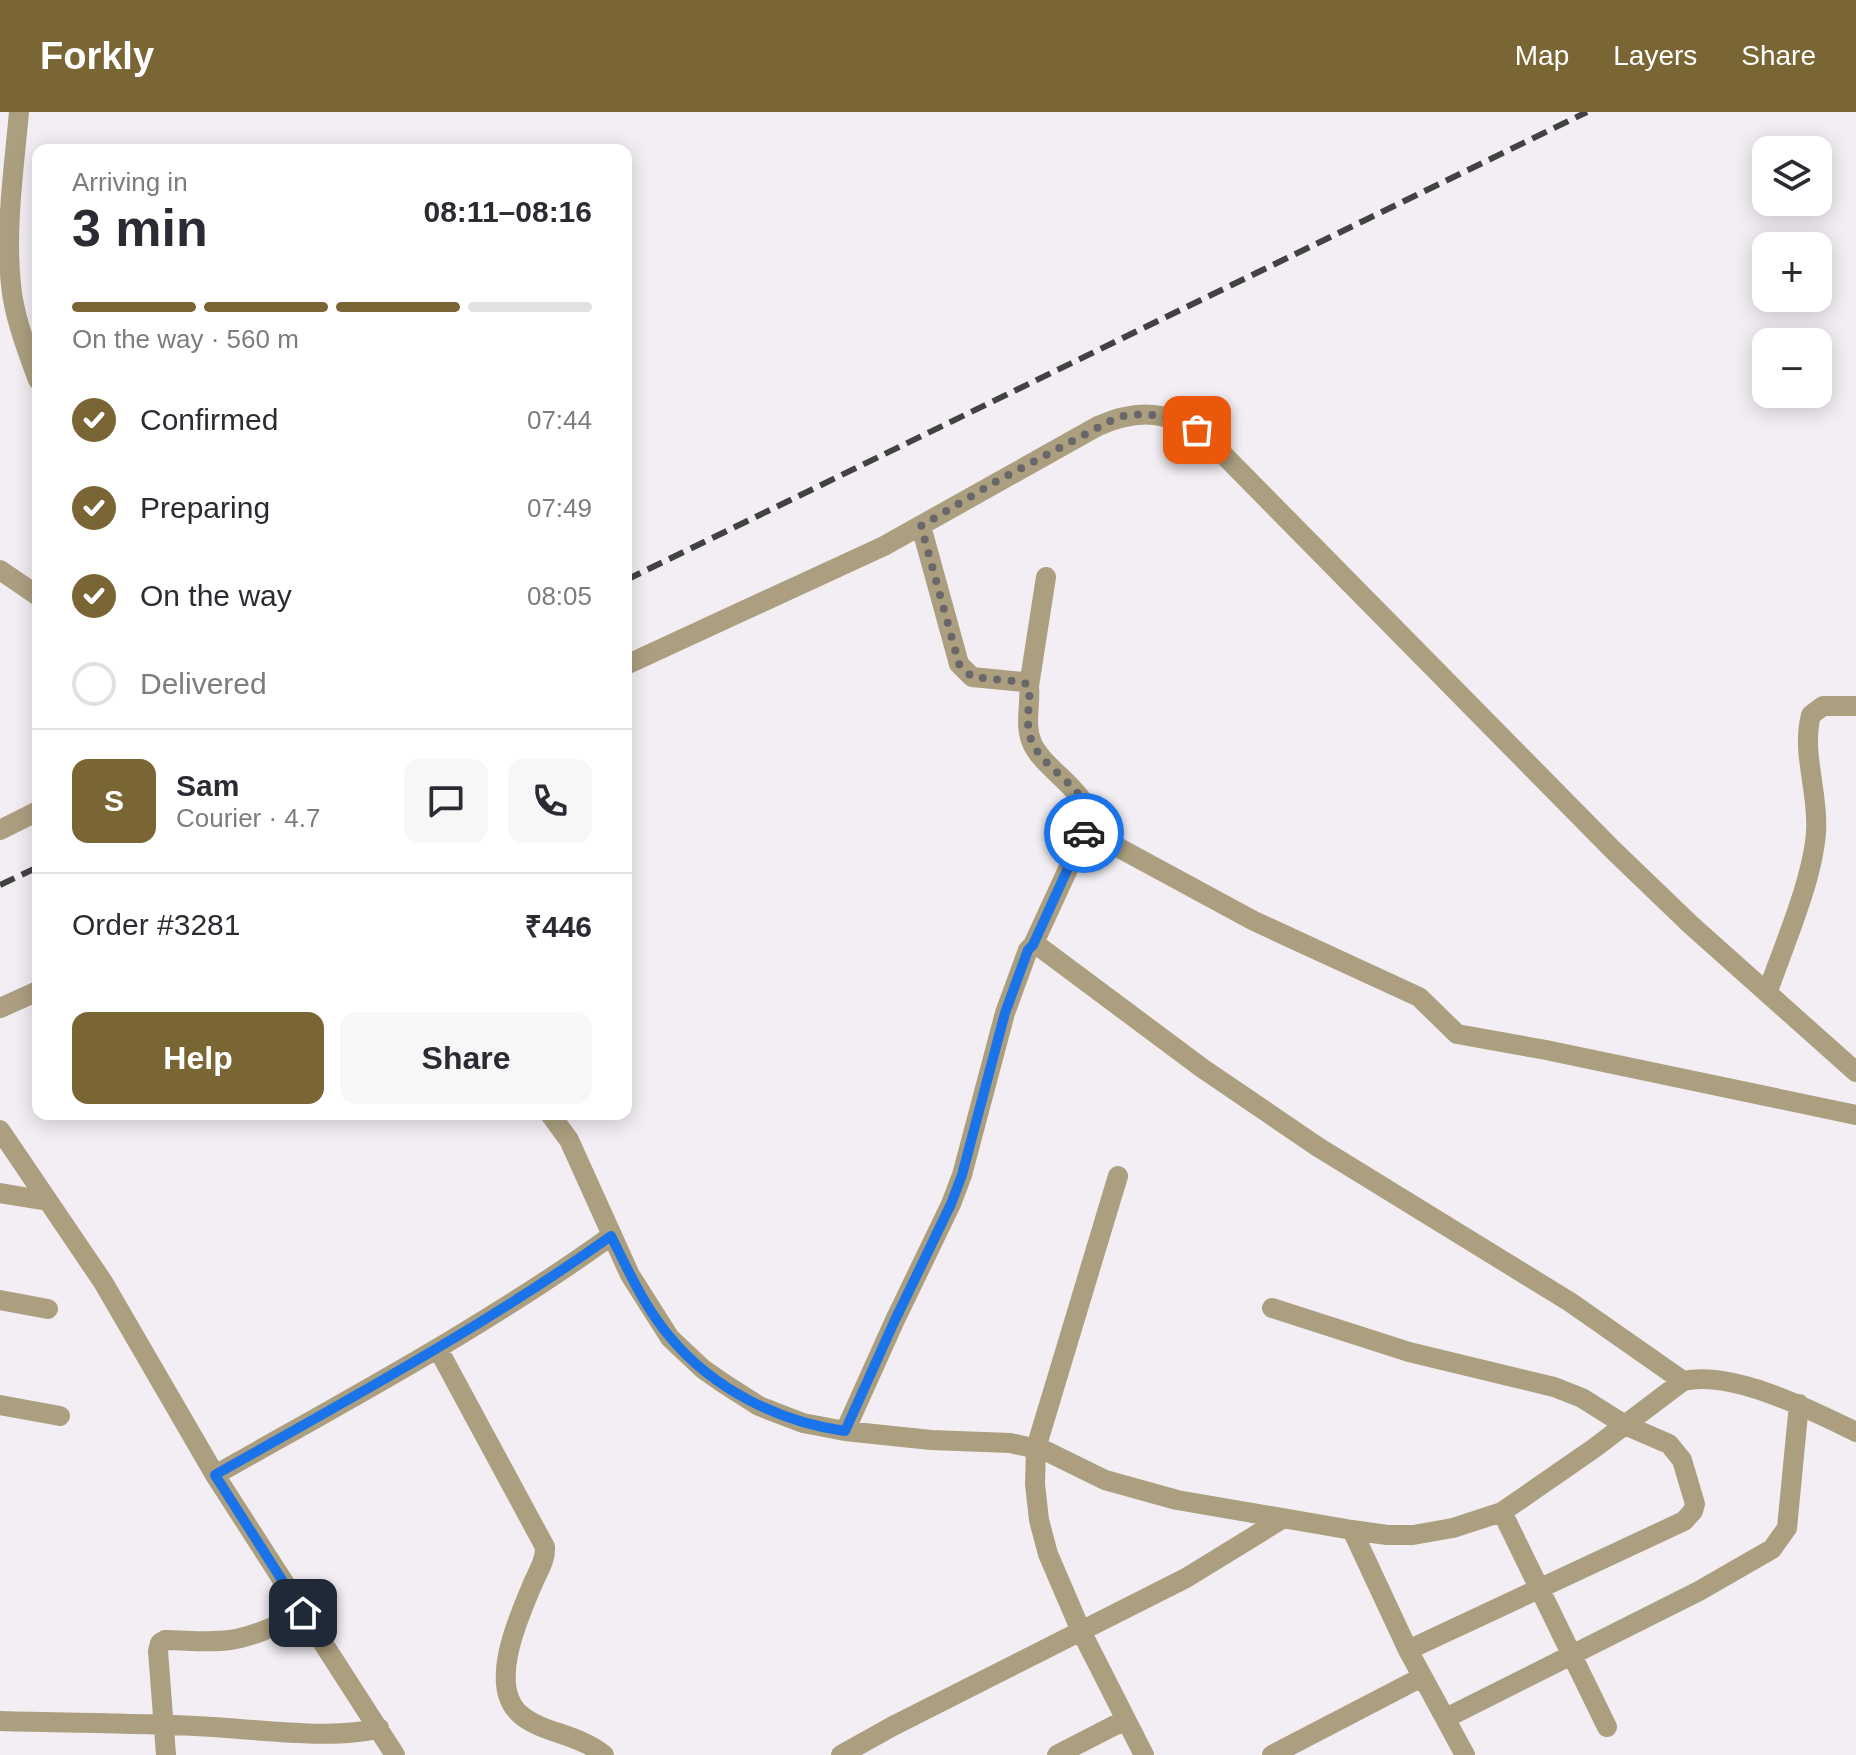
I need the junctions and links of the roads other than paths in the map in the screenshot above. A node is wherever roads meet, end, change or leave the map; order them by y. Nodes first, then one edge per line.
1 (19, 112) edge
2 (32, 362) edge
3 (921, 526) junction
4 (0, 570) edge
5 (1046, 577) dead end
6 (32, 592) edge
7 (632, 662) edge
8 (1029, 686) junction
9 (1856, 706) edge
10 (32, 814) edge
11 (0, 830) edge
12 (1086, 830) junction
13 (1033, 945) junction
14 (1768, 991) junction
15 (32, 994) edge
16 (0, 1008) edge
17 (1856, 1072) edge
18 (1856, 1115) edge
19 (554, 1120) edge
20 (0, 1130) edge
21 (1118, 1176) dead end
22 (0, 1193) edge
23 (48, 1201) junction
24 (611, 1236) junction
25 (0, 1300) edge
26 (1272, 1308) dead end
27 (48, 1309) dead end
28 (438, 1349) junction
29 (1683, 1381) junction
30 (1799, 1404) junction
31 (0, 1405) edge
32 (60, 1416) dead end
33 (1625, 1425) junction
34 (845, 1431) junction
35 (1856, 1432) edge
36 (1036, 1448) junction
37 (215, 1475) junction
38 (1502, 1512) junction
39 (1282, 1519) junction
40 (1352, 1530) junction
41 (1541, 1590) junction
42 (303, 1613) junction
43 (1081, 1631) junction
44 (1408, 1650) junction
45 (1572, 1655) junction
46 (1422, 1677) junction
47 (1446, 1718) junction
48 (1125, 1720) junction
49 (0, 1721) edge
50 (165, 1725) junction
51 (1607, 1727) dead end
52 (379, 1728) junction
53 (166, 1755) edge
54 (395, 1755) edge
55 (604, 1755) edge
56 (841, 1755) edge
57 (1057, 1755) edge
58 (1144, 1755) edge
59 (1272, 1755) edge
60 (1465, 1755) edge

1 - 2 street
3 - 7 street
3 - 8 street
3 - 14 street
4 - 6 street
5 - 8 street
8 - 12 street
9 - 14 street
10 - 11 street
12 - 13 street
12 - 18 street
13 - 29 street
13 - 34 street
14 - 17 street
15 - 16 street
19 - 24 street
20 - 23 street
21 - 36 street
22 - 23 street
23 - 37 street
24 - 28 street
24 - 34 street
25 - 27 street
26 - 33 street
28 - 37 street
28 - 55 street
29 - 30 street
29 - 33 street
30 - 35 street
30 - 45 street
31 - 32 street
33 - 38 street
33 - 41 street
34 - 36 street
36 - 39 street
36 - 43 street
37 - 42 street
38 - 40 street
38 - 41 street
39 - 40 street
39 - 43 street
40 - 44 street
41 - 44 street
41 - 45 street
42 - 50 street
42 - 52 street
43 - 48 street
43 - 56 street
44 - 46 street
45 - 47 street
45 - 51 street
46 - 47 street
46 - 59 street
47 - 60 street
48 - 57 street
48 - 58 street
49 - 50 street
50 - 52 street
50 - 53 street
52 - 54 street

